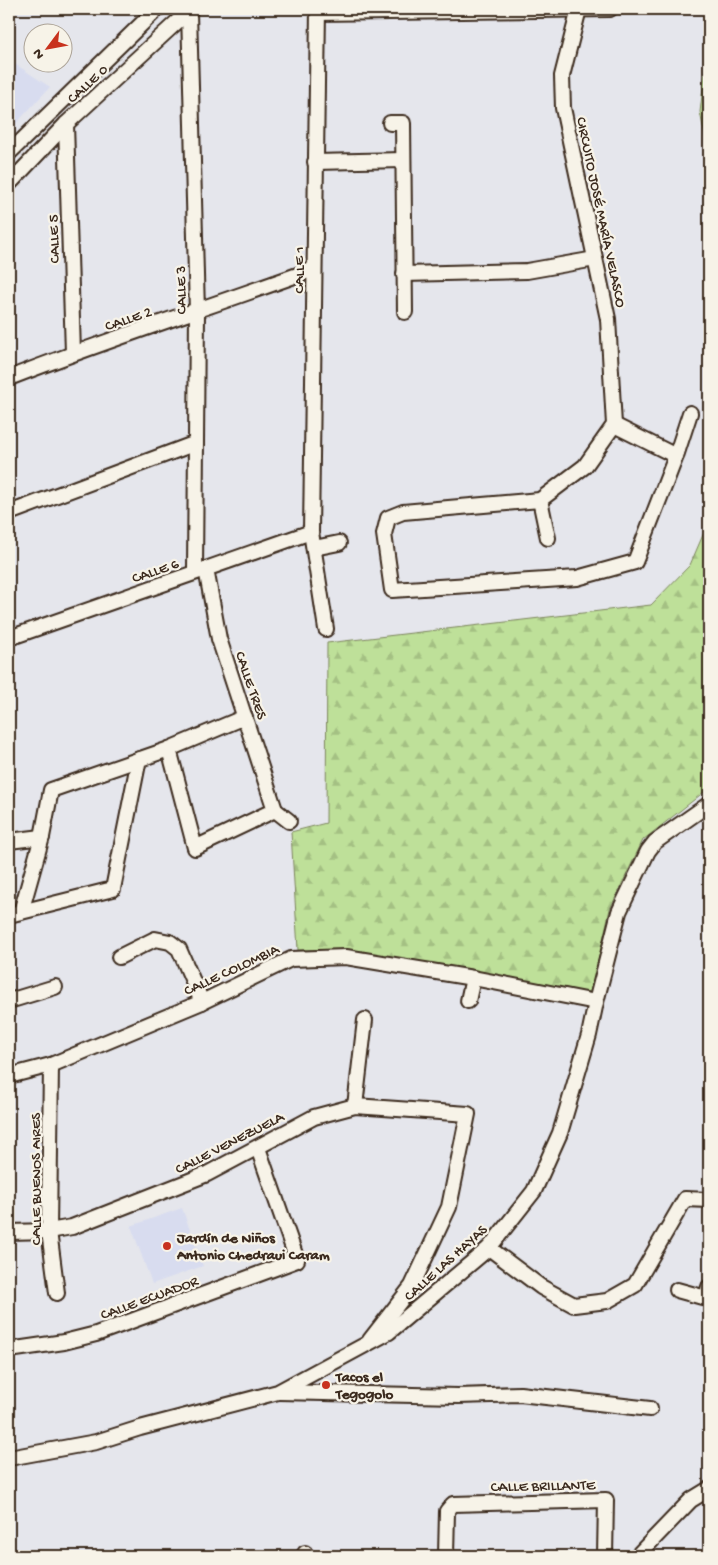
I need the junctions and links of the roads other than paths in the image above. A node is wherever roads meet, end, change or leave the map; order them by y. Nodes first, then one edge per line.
1 (157, 9) edge
2 (579, 9) edge
3 (610, 9) edge
4 (188, 10) edge
5 (318, 11) edge
6 (396, 123) dead end
7 (66, 124) junction
8 (9, 153) edge
9 (403, 160) junction
10 (315, 162) junction
11 (9, 184) edge
12 (595, 259) junction
13 (314, 269) junction
14 (404, 274) junction
15 (197, 312) junction
16 (405, 312) dead end
17 (72, 353) junction
18 (9, 378) edge
19 (690, 413) dead end
20 (614, 425) junction
21 (196, 443) junction
22 (676, 456) junction
23 (540, 500) junction
24 (9, 513) edge
25 (312, 532) junction
26 (548, 538) dead end
27 (339, 544) dead end
28 (314, 548) junction
29 (201, 570) junction
30 (326, 629) dead end
31 (9, 638) edge
32 (246, 717) junction
33 (168, 749) junction
34 (139, 759) junction
35 (709, 804) edge
36 (275, 810) junction
37 (289, 821) dead end
38 (42, 837) junction
39 (9, 840) edge
40 (15, 914) edge
41 (119, 957) dead end
42 (473, 978) junction
43 (56, 987) dead end
44 (9, 1001) edge
45 (468, 1001) dead end
46 (202, 1002) junction
47 (596, 1002) junction
48 (365, 1020) dead end
49 (51, 1065) junction
50 (9, 1076) edge
51 (355, 1106) junction
52 (258, 1148) junction
53 (709, 1200) edge
54 (48, 1231) junction
55 (9, 1232) edge
56 (490, 1248) junction
57 (677, 1290) dead end
58 (57, 1293) dead end
59 (708, 1293) edge
60 (368, 1343) junction
61 (9, 1350) edge
62 (278, 1392) junction
63 (650, 1409) dead end
64 (9, 1458) edge
65 (709, 1489) edge
66 (446, 1556) edge
67 (605, 1556) edge
68 (637, 1556) edge

1 - 8 street
2 - 3 street
2 - 5 street
2 - 12 street, CIRCUITO JOSÉ MARÍA VELASCO
4 - 7 street, CALLE 0
4 - 15 street, CALLE 3
5 - 10 street, CALLE 1
6 - 9 street
7 - 11 street, CALLE 0
7 - 17 street, CALLE 5
9 - 10 street
9 - 14 street
10 - 13 street, CALLE 1
12 - 14 street
12 - 20 street, CIRCUITO JOSÉ MARÍA VELASCO
13 - 15 street, CALLE 2
13 - 25 street, CALLE 1
14 - 16 street
15 - 17 street, CALLE 2
15 - 21 street, CALLE 3
17 - 18 street, CALLE 2
19 - 22 street
20 - 22 street
20 - 23 street
21 - 24 street
21 - 29 street, CALLE 3
22 - 23 street
23 - 26 street
25 - 28 street, CALLE 1
25 - 29 street, CALLE 6
27 - 28 street
28 - 30 street, CALLE 1
29 - 31 street, CALLE 6
29 - 32 street, CALLE TRES
32 - 33 street
32 - 36 street, CALLE TRES
33 - 34 street
33 - 36 street
34 - 38 street
34 - 40 street
35 - 47 street, CALLE LAS HAYAS
36 - 37 street
38 - 39 street
38 - 40 street
41 - 46 street
42 - 45 street
42 - 46 street, CALLE COLOMBIA
42 - 47 street, CALLE COLOMBIA
43 - 44 street
46 - 49 street, CALLE COLOMBIA
47 - 56 street, CALLE LAS HAYAS
48 - 51 street
49 - 50 street, CALLE COLOMBIA
49 - 54 street, CALLE BUENOS AIRES
51 - 52 street, CALLE VENEZUELA
51 - 60 street, CALLE VENEZUELA
52 - 54 street, CALLE VENEZUELA
52 - 61 street, CALLE ECUADOR
53 - 56 street
54 - 55 street, CALLE VENEZUELA
54 - 58 street, CALLE BUENOS AIRES
56 - 60 street, CALLE LAS HAYAS
57 - 59 street
60 - 62 street, CALLE LAS HAYAS
62 - 63 street
62 - 64 street, CALLE LAS HAYAS
65 - 68 street
66 - 67 street, CALLE BRILLANTE

